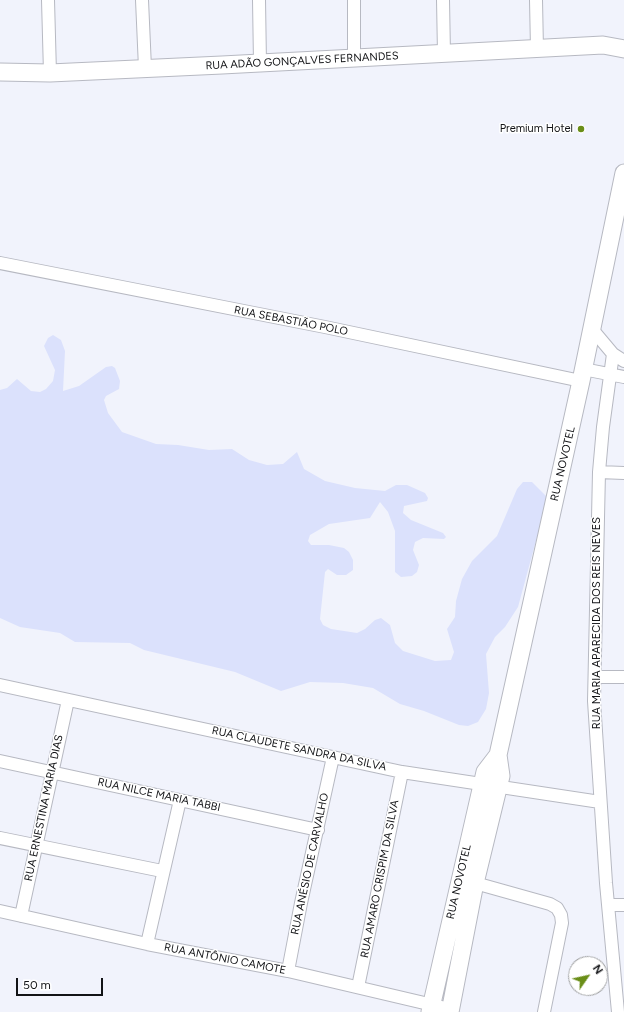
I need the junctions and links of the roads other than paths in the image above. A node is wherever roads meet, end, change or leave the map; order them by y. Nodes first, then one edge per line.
1 (48, 0) edge
2 (142, 0) edge
3 (259, 0) edge
4 (354, 0) edge
5 (443, 0) edge
6 (536, 0) edge
7 (624, 37) edge
8 (603, 45) junction
9 (537, 49) junction
10 (624, 49) edge
11 (444, 54) junction
12 (354, 58) junction
13 (260, 63) junction
14 (146, 68) junction
15 (0, 72) edge
16 (50, 72) junction
17 (624, 173) edge
18 (0, 263) edge
19 (592, 329) junction
20 (613, 354) junction
21 (624, 362) edge
22 (582, 375) junction
23 (610, 375) junction
24 (624, 377) edge
25 (599, 472) junction
26 (624, 472) edge
27 (594, 677) junction
28 (624, 677) edge
29 (0, 685) edge
30 (68, 700) junction
31 (333, 757) junction
32 (0, 761) edge
33 (52, 772) junction
34 (402, 772) junction
35 (490, 786) junction
36 (180, 800) junction
37 (600, 802) junction
38 (318, 830) junction
39 (0, 838) edge
40 (35, 845) junction
41 (162, 871) junction
42 (475, 884) junction
43 (609, 905) junction
44 (624, 905) edge
45 (0, 911) edge
46 (21, 916) junction
47 (147, 944) junction
48 (288, 970) junction
49 (358, 987) junction
50 (430, 1008) edge
51 (450, 1010) edge
52 (544, 1012) edge
53 (618, 1012) edge

1 - 16 street
2 - 14 street
3 - 13 street
4 - 12 street
5 - 11 street
6 - 9 street
7 - 8 street, RUA ADÃO GONÇALVES FERNANDES
8 - 9 street, RUA ADÃO GONÇALVES FERNANDES
8 - 10 street, RUA ADÃO GONÇALVES FERNANDES
9 - 11 street, RUA ADÃO GONÇALVES FERNANDES
11 - 12 street, RUA ADÃO GONÇALVES FERNANDES
12 - 13 street, RUA ADÃO GONÇALVES FERNANDES
13 - 14 street, RUA ADÃO GONÇALVES FERNANDES
14 - 16 street, RUA ADÃO GONÇALVES FERNANDES
15 - 16 street, RUA ADÃO GONÇALVES FERNANDES
17 - 19 street, RUA NOVOTEL
18 - 22 street, RUA SEBASTIÃO POLO
19 - 20 street
19 - 22 street, RUA NOVOTEL
20 - 21 street
20 - 23 street, RUA MARIA APARECIDA DOS REIS NEVES
22 - 23 street, RUA SEBASTIÃO POLO
22 - 35 street, RUA NOVOTEL
23 - 24 street, RUA SEBASTIÃO POLO
23 - 25 street, RUA MARIA APARECIDA DOS REIS NEVES
25 - 26 street
25 - 27 street, RUA MARIA APARECIDA DOS REIS NEVES
27 - 28 street
27 - 37 street, RUA MARIA APARECIDA DOS REIS NEVES
29 - 30 street, RUA CLAUDETE SANDRA DA SILVA
30 - 31 street, RUA CLAUDETE SANDRA DA SILVA
30 - 33 street, RUA ERNESTINA MARIA DIAS
31 - 34 street, RUA CLAUDETE SANDRA DA SILVA
31 - 38 street, RUA ANÉSIO DE CARVALHO
32 - 33 street, RUA NILCE MARIA TABBI
33 - 36 street, RUA NILCE MARIA TABBI
33 - 40 street, RUA ERNESTINA MARIA DIAS
34 - 35 street, RUA CLAUDETE SANDRA DA SILVA
34 - 49 street, RUA AMARO CRISPIM DA SILVA
35 - 37 street, RUA CLAUDETE SANDRA DA SILVA
35 - 42 street, RUA NOVOTEL
35 - 50 street, RUA NOVOTEL
36 - 38 street, RUA NILCE MARIA TABBI
36 - 41 street
37 - 43 street, RUA MARIA APARECIDA DOS REIS NEVES
38 - 48 street, RUA ANÉSIO DE CARVALHO
39 - 40 street
40 - 41 street
40 - 46 street, RUA ERNESTINA MARIA DIAS
41 - 47 street
42 - 51 street, RUA NOVOTEL
42 - 52 street
43 - 44 street
43 - 53 street, RUA MARIA APARECIDA DOS REIS NEVES
45 - 46 street, RUA ANTÔNIO CAMOTE
46 - 47 street, RUA ANTÔNIO CAMOTE
47 - 48 street, RUA ANTÔNIO CAMOTE
48 - 49 street, RUA ANTÔNIO CAMOTE
49 - 50 street, RUA ANTÔNIO CAMOTE
50 - 51 street, RUA ANTÔNIO CAMOTE

